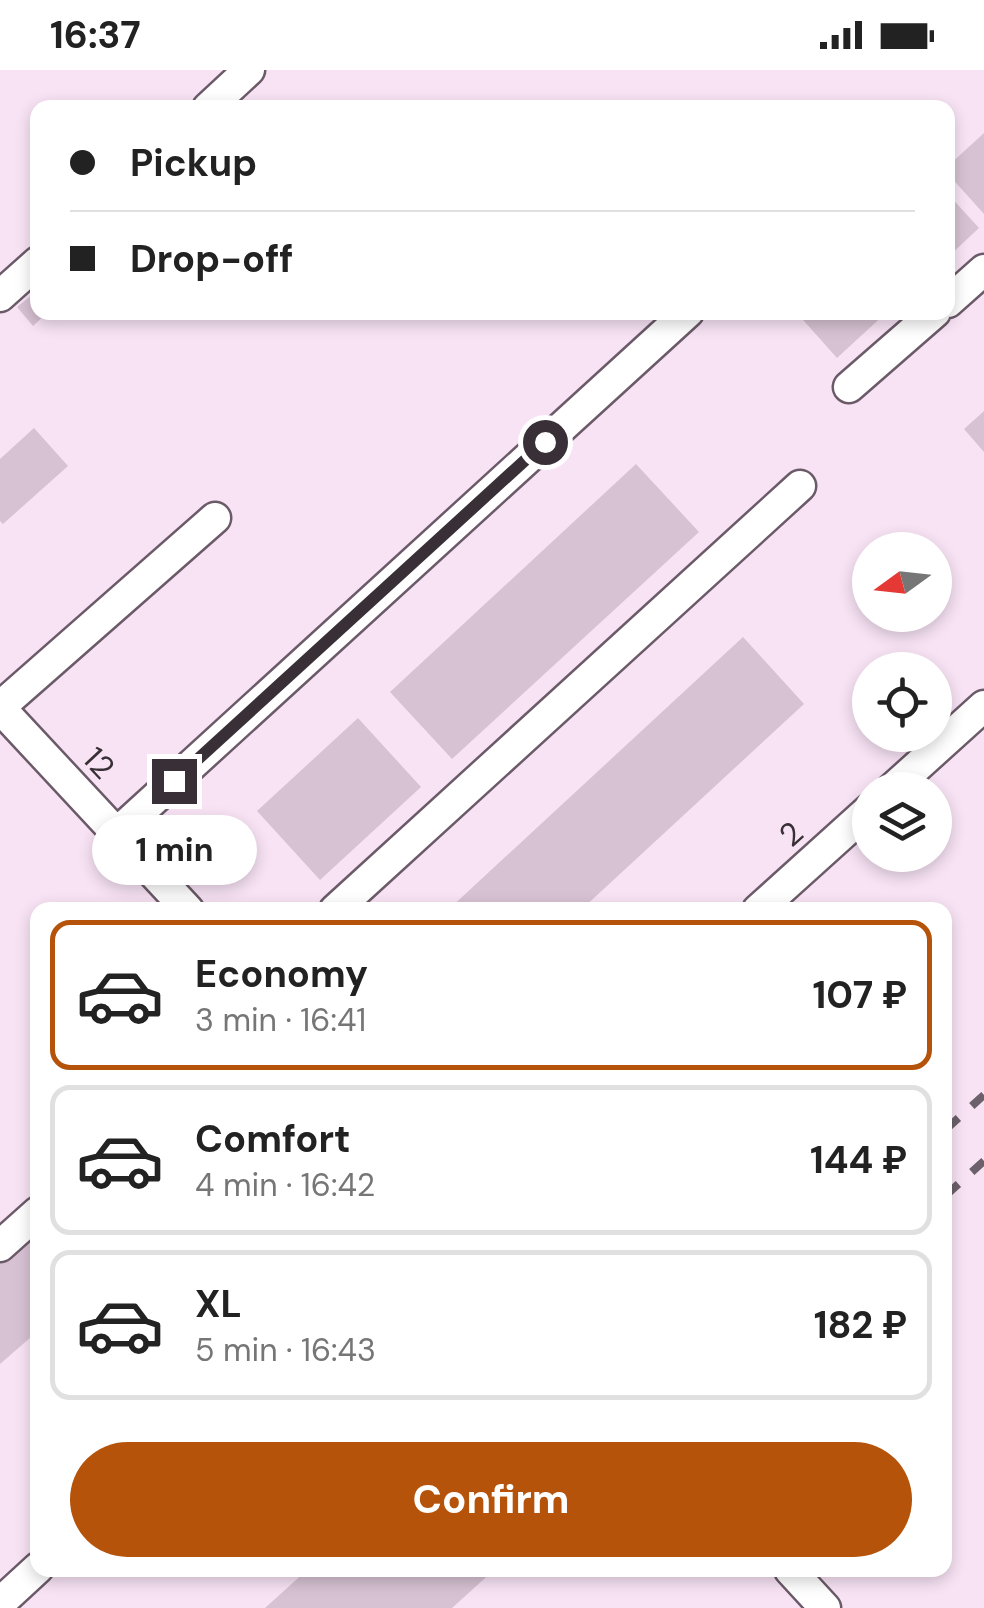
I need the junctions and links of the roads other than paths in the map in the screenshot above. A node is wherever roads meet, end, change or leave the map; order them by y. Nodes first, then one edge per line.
1 (249, 70) edge
2 (217, 100) edge
3 (30, 269) edge
4 (983, 274) edge
5 (0, 296) edge
6 (955, 296) edge
7 (679, 320) edge
8 (926, 320) edge
9 (849, 387) dead end
10 (800, 486) dead end
11 (215, 518) dead end
12 (984, 706) edge
13 (0, 707) edge
14 (911, 772) edge
15 (852, 825) edge
16 (117, 833) junction
17 (181, 902) edge
18 (345, 902) edge
19 (767, 902) edge
20 (30, 1219) edge
21 (0, 1246) edge
22 (30, 1575) edge
23 (796, 1577) edge
24 (0, 1603) edge
25 (825, 1608) edge

1 - 2 street
3 - 5 street
4 - 6 street
7 - 16 street
8 - 9 street
10 - 18 street
11 - 13 street
12 - 14 street
13 - 16 street, 12
15 - 19 street, 2
16 - 17 street, 12
20 - 21 street
22 - 24 street
23 - 25 street

